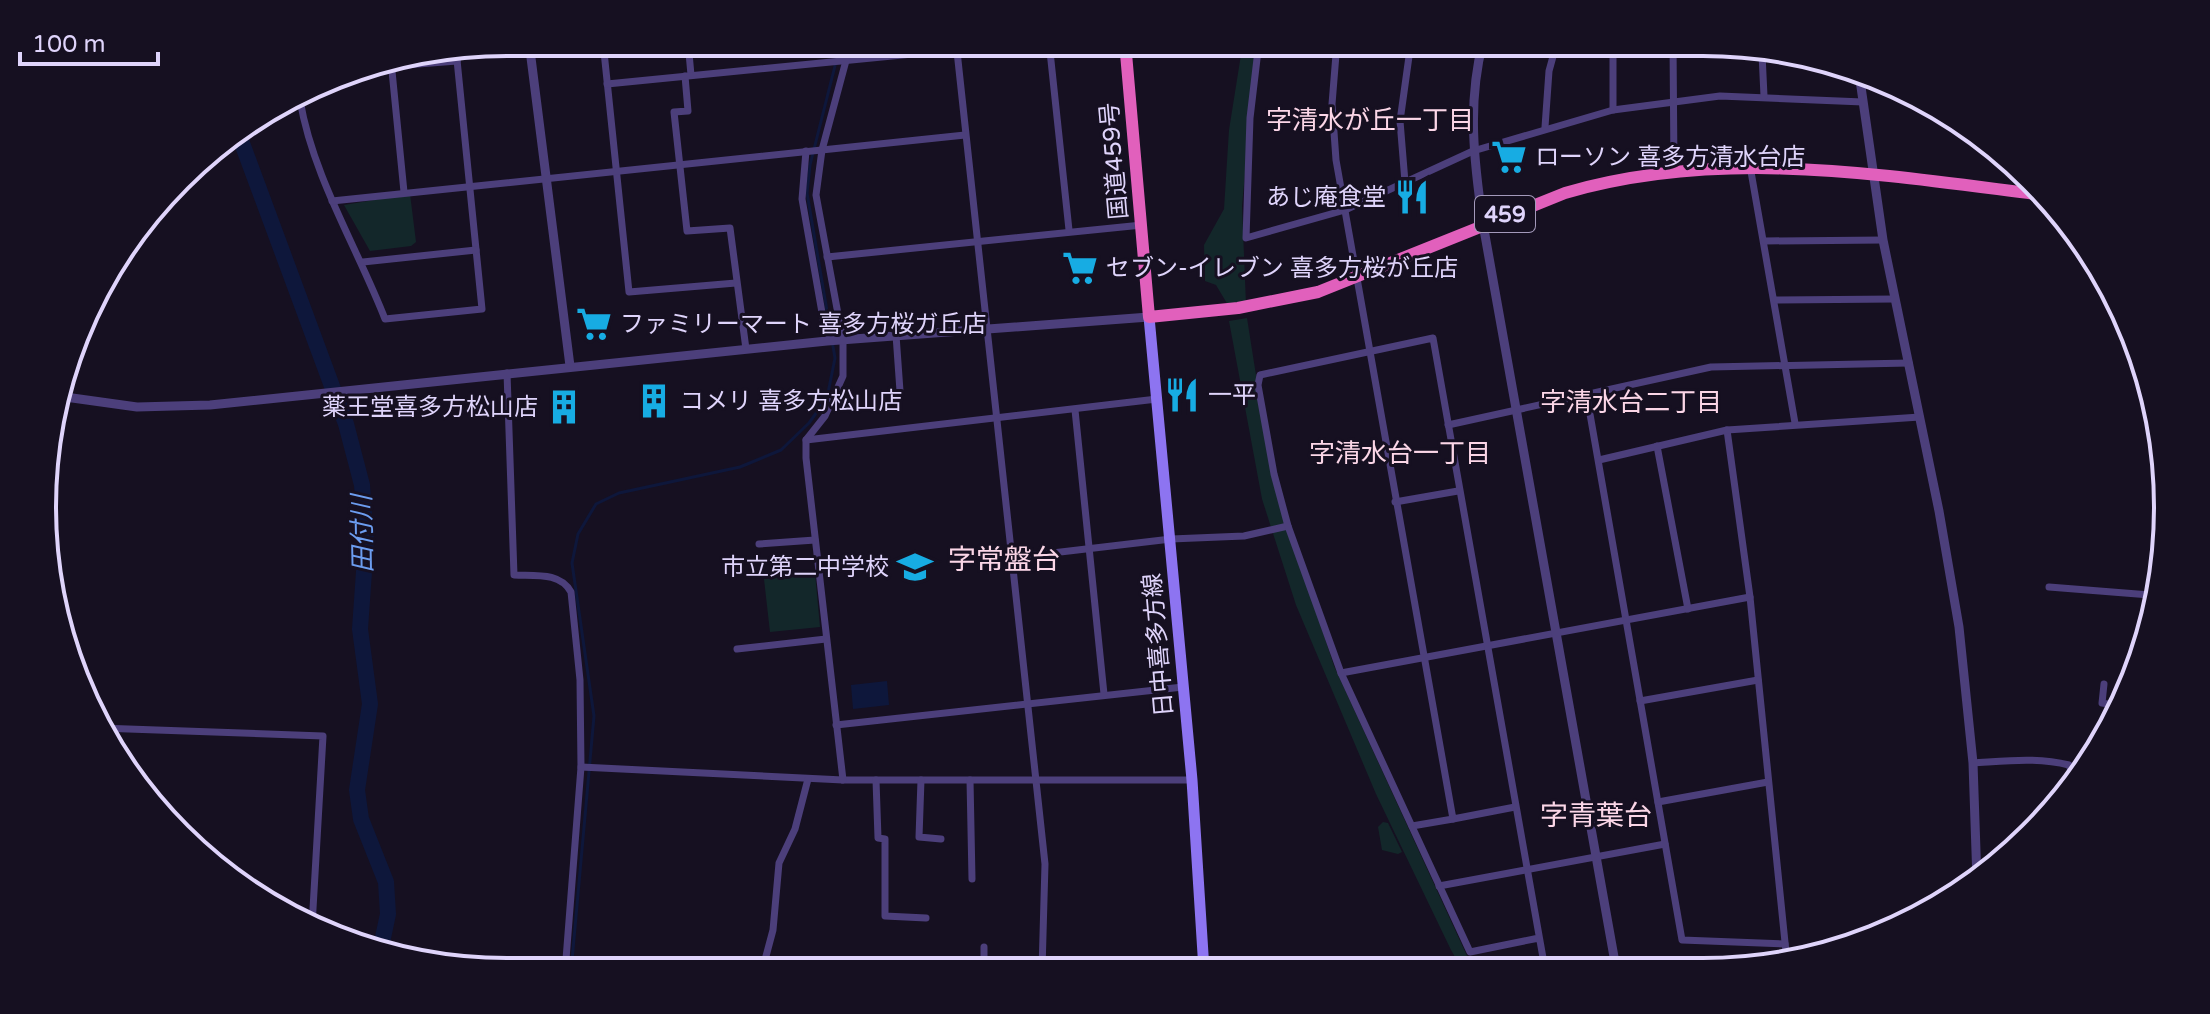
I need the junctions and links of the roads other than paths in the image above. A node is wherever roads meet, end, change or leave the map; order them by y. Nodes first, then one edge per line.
1 (531, 56) edge
2 (604, 56) edge
3 (688, 56) edge
4 (847, 56) edge
5 (902, 56) edge
6 (957, 56) edge
7 (1050, 56) edge
8 (1126, 56) edge
9 (1257, 56) edge
10 (1336, 56) edge
11 (1409, 56) edge
12 (1481, 56) edge
13 (1553, 56) edge
14 (1613, 56) edge
15 (1673, 56) edge
16 (846, 60) junction
17 (1762, 60) edge
18 (457, 61) joint
19 (437, 62) edge
20 (392, 71) edge
21 (688, 76) junction
22 (607, 84) junction
23 (1861, 84) edge
24 (1764, 96) junction
25 (1674, 99) junction
26 (1863, 102) junction
27 (301, 106) edge
28 (1613, 110) junction
29 (1545, 127) junction
30 (965, 135) junction
31 (822, 150) junction
32 (806, 151) junction
33 (1473, 151) junction
34 (679, 165) junction
35 (1750, 166) junction
36 (617, 170) junction
37 (1674, 170) junction
38 (1871, 173) junction
39 (544, 177) junction
40 (1405, 182) junction
41 (469, 186) junction
42 (404, 192) junction
43 (2026, 193) edge
44 (332, 201) junction
45 (1345, 210) junction
46 (1483, 224) junction
47 (1142, 225) junction
48 (1069, 230) junction
49 (1883, 240) junction
50 (977, 241) junction
51 (1765, 241) junction
52 (476, 250) junction
53 (827, 257) junction
54 (363, 262) junction
55 (1356, 278) junction
56 (736, 283) junction
57 (1895, 299) junction
58 (1776, 300) junction
59 (1149, 317) junction
60 (986, 327) junction
61 (896, 335) junction
62 (827, 341) junction
63 (843, 341) junction
64 (746, 349) junction
65 (1370, 351) junction
66 (1909, 363) junction
67 (1786, 364) junction
68 (570, 366) junction
69 (507, 373) junction
70 (900, 391) dead end
71 (1587, 397) junction
72 (69, 398) edge
73 (1157, 399) junction
74 (1075, 410) junction
75 (1518, 412) junction
76 (1920, 417) junction
77 (997, 419) junction
78 (1795, 423) junction
79 (1448, 425) junction
80 (1727, 430) junction
81 (806, 440) junction
82 (1657, 446) junction
83 (1599, 460) junction
84 (1458, 491) junction
85 (1395, 502) junction
86 (1288, 526) junction
87 (1171, 539) junction
88 (815, 540) junction
89 (759, 544) dead end
90 (1088, 549) junction
91 (1010, 558) junction
92 (2049, 587) dead end
93 (2145, 595) edge
94 (1750, 597) junction
95 (1688, 609) junction
96 (1626, 620) junction
97 (1557, 631) junction
98 (826, 639) junction
99 (1487, 644) junction
100 (737, 649) dead end
101 (1424, 655) junction
102 (1341, 673) junction
103 (1758, 680) junction
104 (2104, 684) dead end
105 (1183, 687) junction
106 (1104, 694) junction
107 (1640, 701) junction
108 (2108, 704) edge
109 (1025, 705) junction
110 (836, 725) junction
111 (114, 729) edge
112 (1973, 763) junction
113 (581, 767) junction
114 (2070, 769) edge
115 (808, 779) junction
116 (843, 780) junction
117 (876, 780) junction
118 (921, 780) junction
119 (970, 780) junction
120 (1036, 780) junction
121 (1192, 780) junction
122 (1768, 782) junction
123 (1658, 802) junction
124 (1515, 807) junction
125 (1453, 819) junction
126 (1412, 826) junction
127 (941, 839) dead end
128 (1665, 844) junction
129 (1596, 857) junction
130 (1976, 866) edge
131 (1525, 870) junction
132 (972, 879) dead end
133 (1439, 886) junction
134 (313, 913) edge
135 (926, 918) dead end
136 (1539, 938) junction
137 (1785, 944) junction
138 (984, 947) dead end
139 (1786, 950) edge
140 (566, 958) edge
141 (765, 958) edge
142 (984, 958) edge
143 (1042, 958) edge
144 (1203, 958) edge
145 (1543, 958) edge
146 (1614, 958) edge

1 - 39 street
2 - 22 street
3 - 21 street
4 - 16 street
5 - 16 street
6 - 30 street
7 - 48 street
8 - 47 highway, 国道459号
9 - 45 street
10 - 45 street
11 - 40 street
12 - 33 street
13 - 29 street
14 - 28 street
15 - 25 street
16 - 21 street
16 - 31 street
17 - 24 street
18 - 19 street
18 - 41 street
20 - 42 street
21 - 22 street
21 - 34 street
22 - 36 street
23 - 26 street
24 - 25 street
24 - 26 street
25 - 28 street
25 - 37 street
26 - 38 street
27 - 44 street
28 - 29 street
29 - 33 street
30 - 31 street
30 - 50 street
31 - 32 street
31 - 53 street
32 - 34 street
32 - 62 street
33 - 40 street
33 - 46 street
34 - 36 street
34 - 56 street
35 - 37 highway, 459
35 - 38 highway, 459
35 - 51 street
36 - 39 street
36 - 56 street
37 - 46 highway, 459
38 - 43 highway, 459
38 - 49 street
39 - 41 street
39 - 68 street
40 - 45 street
41 - 42 street
41 - 52 street
42 - 44 street
44 - 54 street
45 - 55 street
46 - 55 highway, 459
46 - 75 street
47 - 48 street
47 - 59 highway, 国道459号
48 - 50 street
49 - 51 street
49 - 57 street
50 - 53 street
50 - 60 street
51 - 58 street
52 - 54 street
52 - 54 street
53 - 63 street
55 - 59 highway, 459
55 - 65 street
56 - 64 street
57 - 58 street
57 - 66 street
58 - 67 street
59 - 60 street
59 - 73 main road, 日中喜多方線
60 - 61 street
60 - 77 street
61 - 63 street
61 - 70 street
62 - 63 street
62 - 64 street
63 - 81 street
64 - 68 street
65 - 79 street
65 - 85 street
65 - 86 street
66 - 67 street
66 - 76 street
67 - 71 street
67 - 78 street
68 - 69 street
69 - 72 street
69 - 113 street
71 - 75 street
71 - 83 street
73 - 74 street
73 - 87 main road, 日中喜多方線
74 - 77 street
74 - 90 street
75 - 79 street
75 - 97 street
76 - 78 street
76 - 112 street
77 - 81 street
77 - 91 street
78 - 80 street
79 - 84 street
80 - 82 street
80 - 94 street
81 - 88 street
82 - 83 street
82 - 95 street
83 - 96 street
84 - 85 street
84 - 99 street
85 - 101 street
86 - 87 street
86 - 102 street
87 - 90 street
87 - 105 main road, 日中喜多方線
88 - 89 street
88 - 98 street
90 - 91 street
90 - 106 street
91 - 109 street
92 - 93 street
94 - 95 street
94 - 103 street
95 - 96 street
96 - 97 street
96 - 107 street
97 - 99 street
97 - 129 street
98 - 100 street
98 - 110 street
99 - 101 street
99 - 124 street
101 - 102 street
101 - 125 street
102 - 126 street
103 - 107 street
103 - 122 street
104 - 108 street
105 - 106 street
105 - 121 main road, 日中喜多方線
106 - 109 street
107 - 123 street
109 - 110 street
109 - 120 street
110 - 116 street
111 - 134 street
112 - 114 street
112 - 130 street
113 - 115 street
113 - 140 street
115 - 116 street
115 - 141 street
116 - 117 street
117 - 118 street
117 - 135 street
118 - 119 street
118 - 127 street
119 - 120 street
119 - 132 street
120 - 121 street
120 - 143 street
121 - 144 main road, 日中喜多方線
122 - 123 street
122 - 137 street
123 - 128 street
124 - 125 street
124 - 131 street
125 - 126 street
126 - 133 street
128 - 129 street
128 - 137 street
129 - 131 street
129 - 146 street
131 - 133 street
131 - 136 street
133 - 136 street
136 - 145 street
137 - 139 street
138 - 142 street

